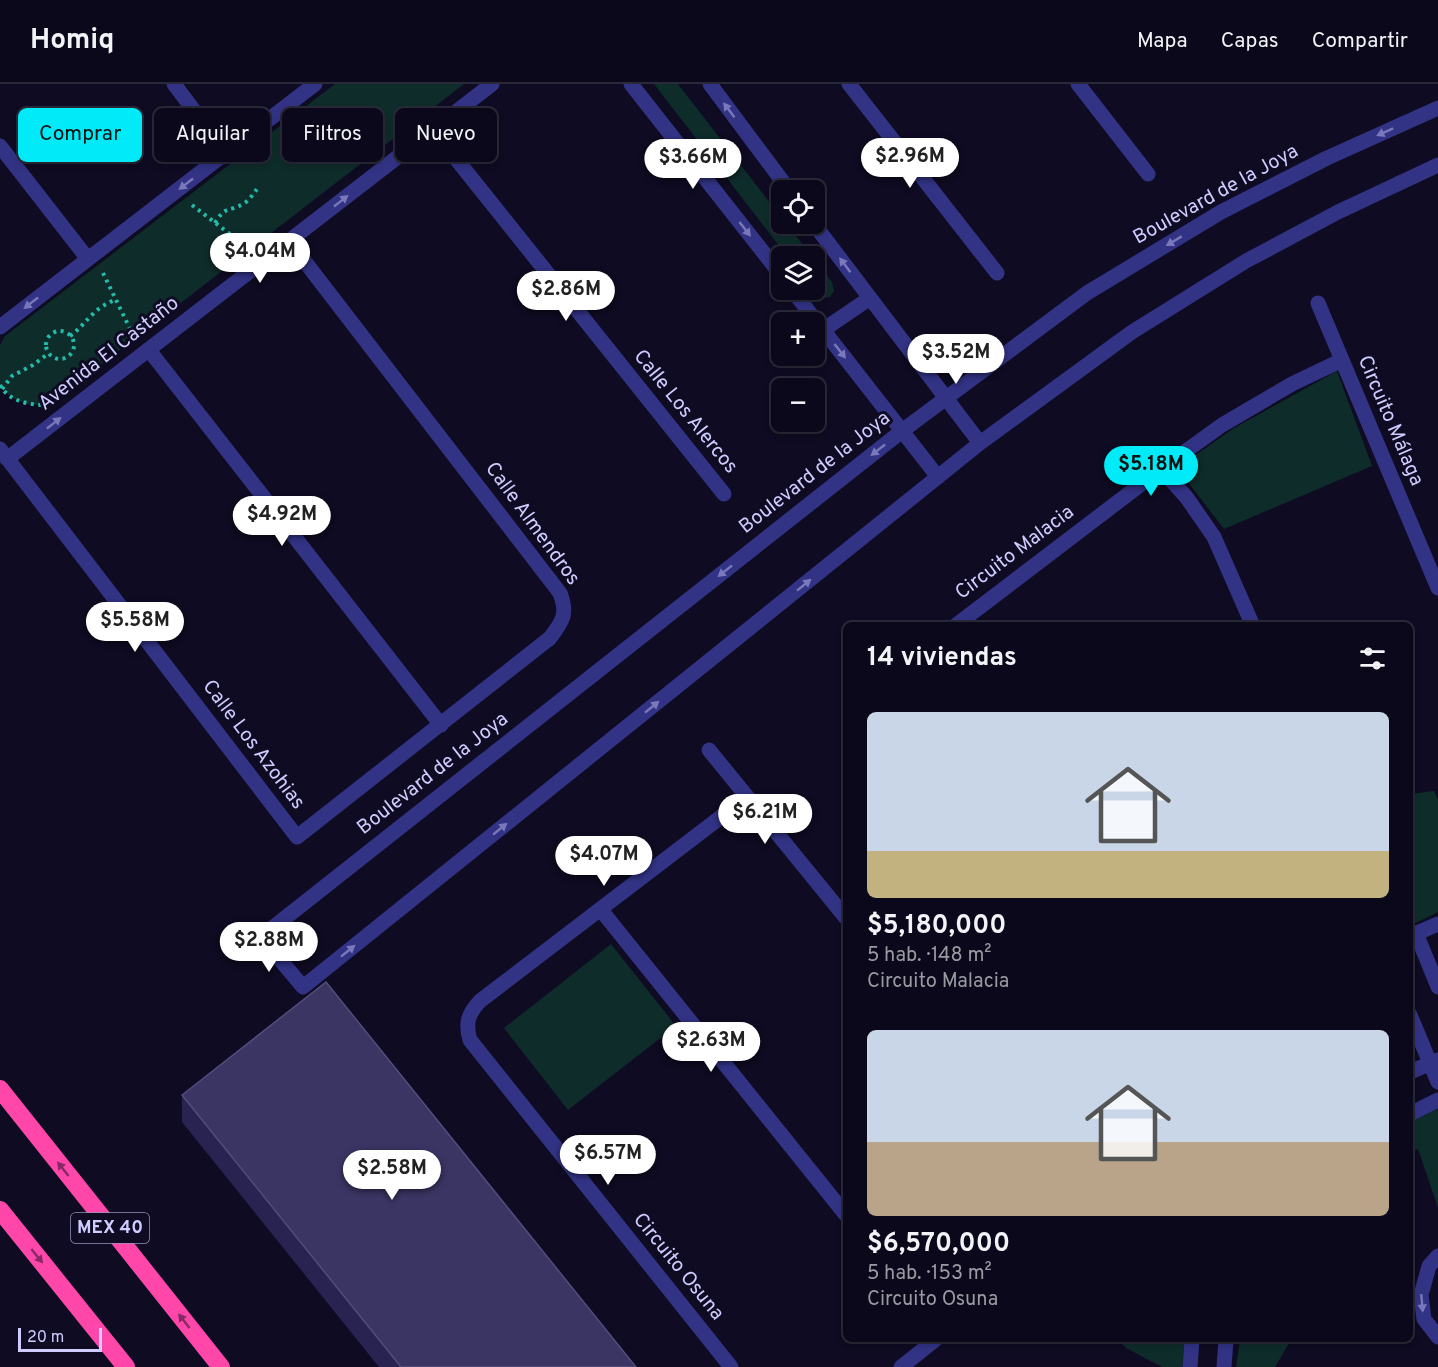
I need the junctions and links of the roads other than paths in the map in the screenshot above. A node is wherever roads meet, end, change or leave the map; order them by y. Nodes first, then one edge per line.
1 (174, 84) edge
2 (315, 84) edge
3 (492, 84) edge
4 (631, 84) edge
5 (710, 84) edge
6 (849, 84) edge
7 (1078, 84) edge
8 (192, 108) edge
9 (461, 108) edge
10 (1438, 108) edge
11 (270, 119) edge
12 (0, 146) edge
13 (395, 159) edge
14 (215, 162) edge
15 (459, 162) edge
16 (1438, 165) edge
17 (1148, 174) dead end
18 (782, 180) edge
19 (822, 234) edge
20 (289, 241) junction
21 (93, 262) junction
22 (771, 262) edge
23 (997, 273) dead end
24 (870, 298) junction
25 (800, 300) edge
26 (1318, 303) dead end
27 (810, 312) edge
28 (0, 327) edge
29 (825, 329) edge
30 (825, 331) edge
31 (149, 350) junction
32 (1342, 360) junction
33 (946, 398) junction
34 (902, 431) junction
35 (980, 443) junction
36 (4, 454) edge
37 (1161, 468) junction
38 (938, 477) junction
39 (724, 494) dead end
40 (1438, 588) edge
41 (960, 622) edge
42 (1251, 622) edge
43 (441, 725) junction
44 (709, 750) dead end
45 (747, 797) junction
46 (297, 837) joint
47 (601, 910) junction
48 (843, 914) edge
49 (1438, 924) edge
50 (1413, 935) edge
51 (1438, 987) edge
52 (1413, 1021) edge
53 (1434, 1061) edge
54 (1413, 1071) edge
55 (1438, 1082) edge
56 (0, 1089) edge
57 (1438, 1100) edge
58 (1413, 1112) edge
59 (0, 1210) edge
60 (843, 1211) edge
61 (1438, 1256) edge
62 (1438, 1337) edge
63 (932, 1342) edge
64 (1192, 1342) edge
65 (1226, 1342) edge
66 (126, 1367) edge
67 (221, 1367) edge
68 (731, 1367) edge
69 (901, 1367) edge
70 (1190, 1367) edge
71 (1224, 1367) edge

1 - 8 street
2 - 11 street
3 - 9 street, Avenida El Castaño
4 -> 22 street
18 -> 5 street
6 - 23 street
7 - 17 street
10 -> 33 street, Boulevard de la Joya
12 - 21 street
20 -> 13 street, Avenida El Castaño
14 -> 21 street
15 - 39 street, Calle Los Alercos
16 - 35 street
24 -> 19 street
20 - 31 street, Avenida El Castaño
20 - 43 street, Calle Almendros
21 -> 28 street
24 - 29 street
24 - 33 street
25 - 27 street
26 - 32 street, Circuito Málaga
30 -> 34 street
36 -> 31 street, Avenida El Castaño
31 - 43 street
32 - 37 street, Circuito Malacia
32 - 40 street, Circuito Málaga
33 - 34 street, Boulevard de la Joya
33 - 35 street
34 - 38 street
34 -> 38 street, Boulevard de la Joya
35 - 38 street
36 - 46 street, Calle Los Azohias
37 - 41 street, Circuito Malacia
37 - 42 street
43 - 46 street, Calle Almendros
44 - 45 street
45 - 47 street, Circuito Osuna
45 - 48 street
47 - 60 street
47 - 68 street, Circuito Osuna
49 - 50 street
50 - 51 street
52 - 53 street
53 - 54 street
53 - 55 street
67 -> 56 highway, MEX 40
57 - 58 street
59 -> 66 highway
61 -> 62 street
63 - 69 street
64 - 70 street
65 - 71 street

